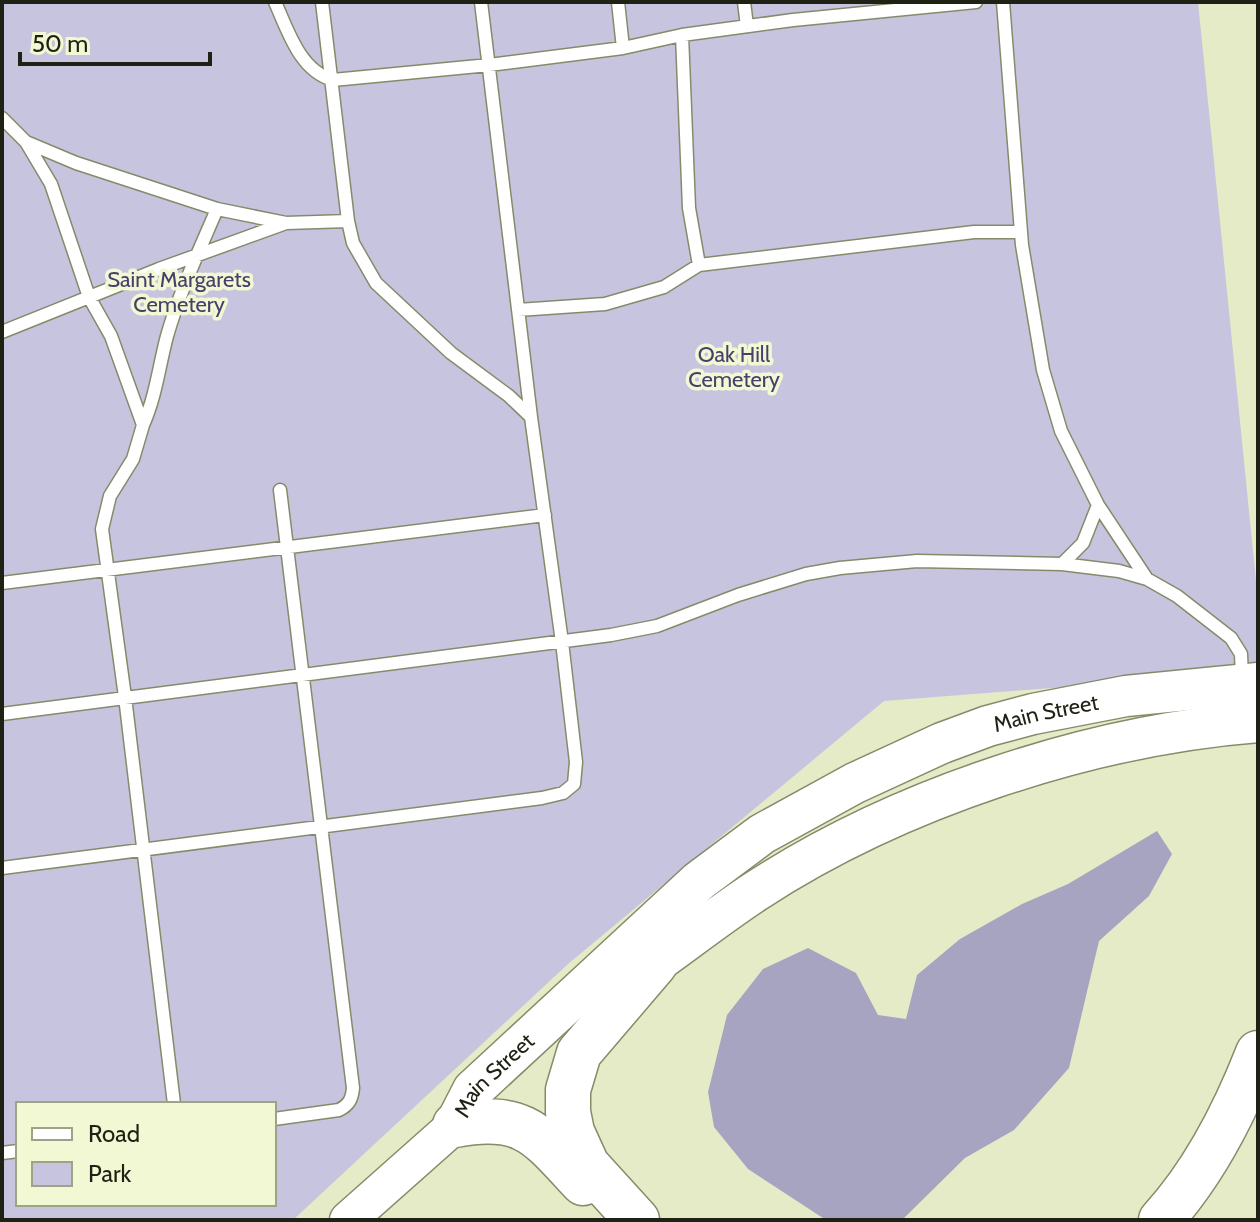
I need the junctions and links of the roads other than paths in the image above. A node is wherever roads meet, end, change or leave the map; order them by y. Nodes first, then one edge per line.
1 (275, 2) edge
2 (322, 2) edge
3 (481, 2) edge
4 (618, 2) edge
5 (744, 2) edge
6 (976, 2) edge
7 (1003, 2) edge
8 (747, 26) junction
9 (682, 35) junction
10 (623, 48) junction
11 (489, 65) junction
12 (331, 80) junction
13 (2, 118) edge
14 (26, 142) junction
15 (217, 209) junction
16 (348, 221) junction
17 (286, 223) junction
18 (1021, 232) junction
19 (197, 255) junction
20 (699, 265) junction
21 (89, 297) junction
22 (518, 310) junction
23 (2, 332) edge
24 (531, 417) junction
25 (143, 425) junction
26 (280, 490) dead end
27 (1098, 505) junction
28 (545, 515) junction
29 (287, 547) junction
30 (1062, 564) junction
31 (107, 568) junction
32 (1147, 579) junction
33 (2, 583) edge
34 (562, 642) junction
35 (303, 674) junction
36 (125, 697) junction
37 (1249, 703) edge
38 (2, 714) edge
39 (322, 828) junction
40 (143, 851) junction
41 (2, 868) edge
42 (655, 964) junction
43 (1258, 1053) edge
44 (174, 1102) edge
45 (276, 1119) edge
46 (455, 1125) junction
47 (348, 1220) edge
48 (617, 1220) edge
49 (637, 1220) edge
50 (1161, 1220) edge

1 - 12 lane
2 - 12 lane
3 - 11 lane
4 - 10 lane
5 - 8 lane
6 - 8 lane
7 - 18 lane
8 - 9 lane
9 - 10 lane
9 - 20 lane
10 - 11 lane
11 - 12 lane
11 - 22 lane
12 - 16 lane
13 - 14 lane
14 - 15 lane
14 - 21 lane
15 - 17 lane
15 - 19 lane
16 - 17 lane
16 - 24 lane
17 - 19 lane
18 - 20 lane
18 - 27 lane
19 - 21 lane
19 - 25 lane
20 - 22 lane
21 - 23 lane
21 - 25 lane
22 - 24 lane
24 - 28 lane
25 - 31 lane
26 - 29 lane
27 - 30 lane
27 - 32 lane
28 - 29 lane
28 - 34 lane
29 - 31 lane
29 - 35 lane
30 - 32 lane
30 - 34 lane
31 - 33 lane
31 - 36 lane
32 - 37 lane
34 - 35 lane
34 - 39 lane
35 - 36 lane
35 - 39 lane
36 - 38 lane
36 - 40 lane
37 - 42 main road, Main Street
37 - 46 main road, Main Street
39 - 40 lane
39 - 45 lane
40 - 41 lane
40 - 44 lane
42 - 46 main road, Main Street
42 - 49 highway
43 - 50 highway
46 - 47 street
46 - 48 highway

